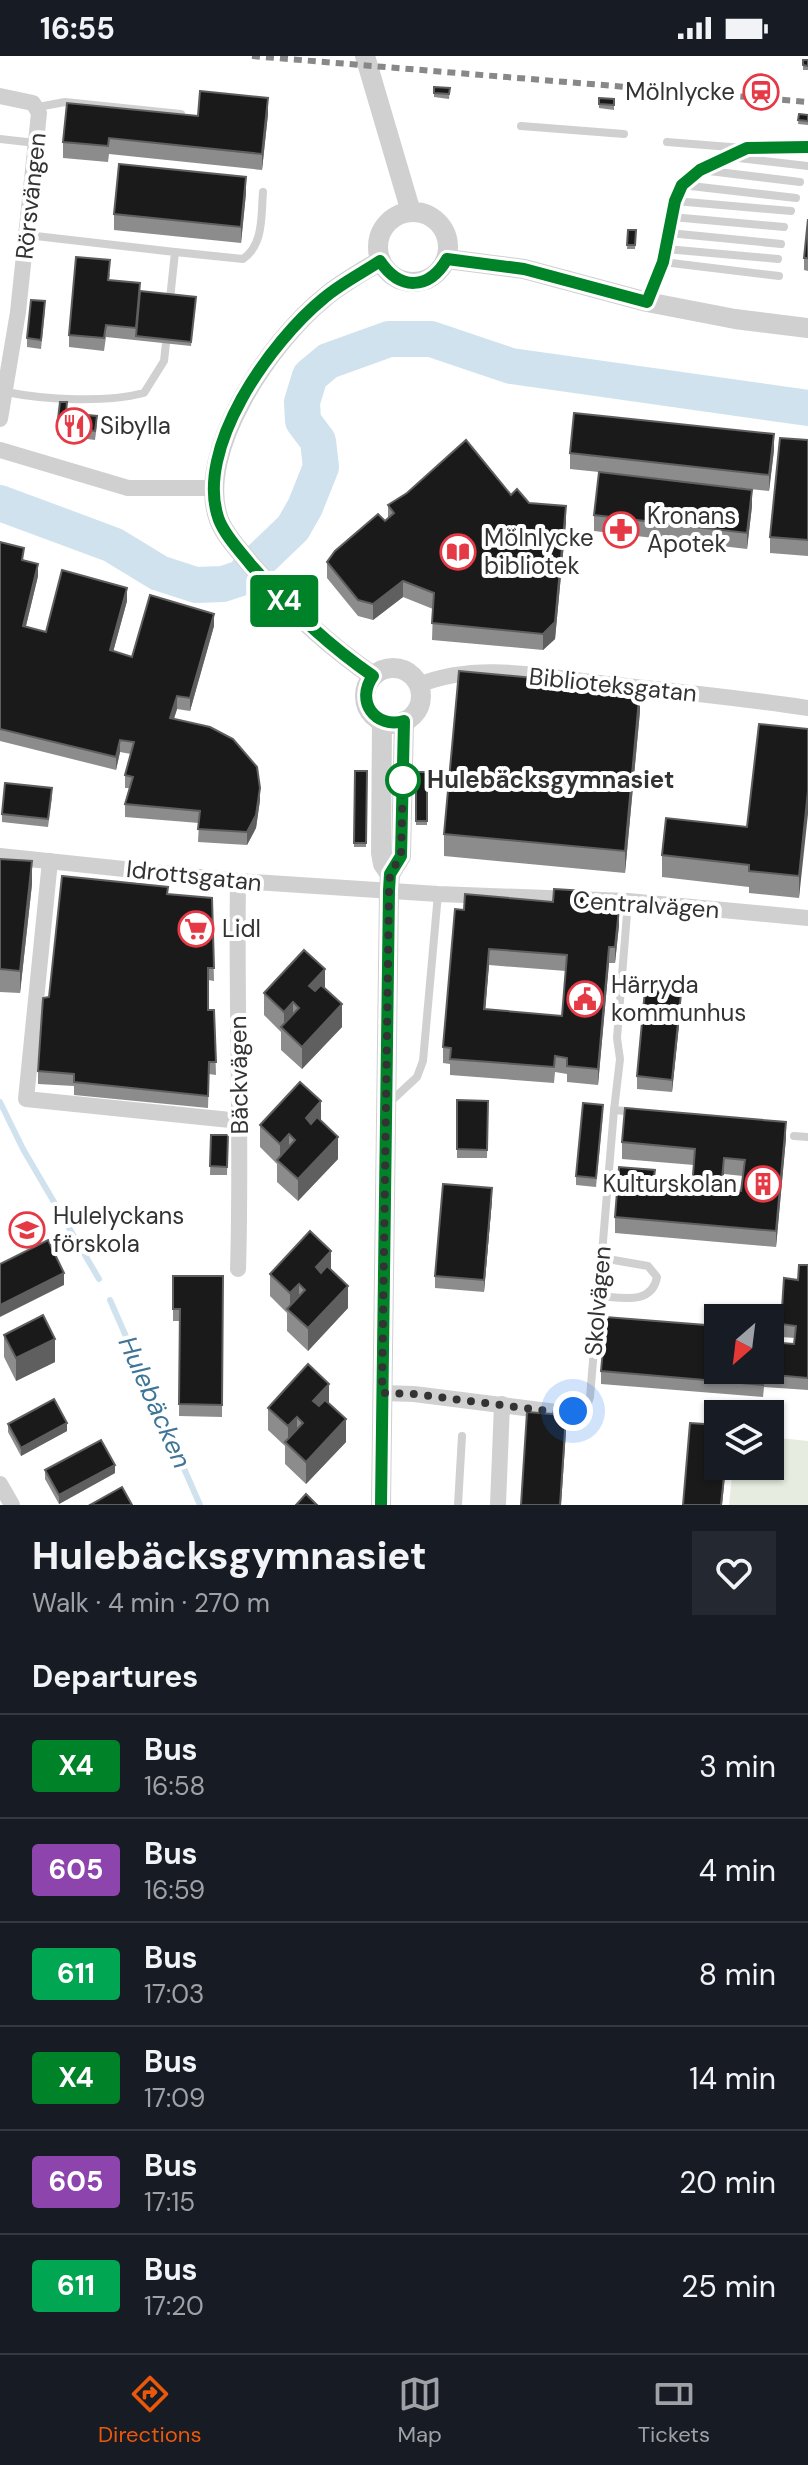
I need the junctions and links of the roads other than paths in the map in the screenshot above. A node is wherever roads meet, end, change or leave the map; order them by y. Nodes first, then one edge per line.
1 (365, 56) edge
2 (0, 96) edge
3 (38, 107) junction
4 (181, 114) edge
5 (521, 126) dead end
6 (624, 134) dead end
7 (0, 139) edge
8 (667, 142) dead end
9 (36, 143) junction
10 (808, 147) edge
11 (747, 148) junction
12 (725, 157) junction
13 (808, 166) edge
14 (700, 170) junction
15 (800, 182) dead end
16 (682, 185) junction
17 (263, 192) dead end
18 (796, 198) dead end
19 (675, 201) junction
20 (791, 211) dead end
21 (411, 212) junction
22 (672, 217) junction
23 (784, 227) dead end
24 (669, 233) junction
25 (27, 235) junction
26 (781, 244) dead end
27 (666, 249) junction
28 (175, 252) junction
29 (447, 259) junction
30 (778, 259) dead end
31 (380, 261) junction
32 (663, 262) junction
33 (779, 276) dead end
34 (170, 299) edge
35 (647, 302) junction
36 (808, 328) edge
37 (166, 343) edge
38 (6, 392) junction
39 (0, 419) edge
40 (0, 450) edge
41 (214, 488) junction
42 (373, 676) junction
43 (419, 685) junction
44 (808, 708) edge
45 (382, 721) junction
46 (404, 721) junction
47 (0, 856) edge
48 (50, 861) junction
49 (238, 881) junction
50 (389, 882) junction
51 (438, 894) junction
52 (628, 901) junction
53 (808, 918) edge
54 (387, 1104) junction
55 (614, 1110) junction
56 (640, 1112) edge
57 (240, 1121) junction
58 (794, 1136) dead end
59 (808, 1137) edge
60 (602, 1258) junction
61 (238, 1269) dead end
62 (598, 1296) junction
63 (382, 1393) junction
64 (502, 1404) junction
65 (579, 1410) joint
66 (462, 1436) dead end
67 (0, 1484) edge
68 (12, 1505) edge
69 (381, 1505) edge
70 (458, 1505) edge
71 (498, 1505) edge

1 - 21 street
2 - 3 street, Rörsvängen
3 - 4 lane
3 - 9 street, Rörsvängen
5 - 6 lane
7 - 9 lane
8 - 11 lane
9 - 25 street, Rörsvängen
10 - 11 lane
11 - 12 lane
12 - 13 lane
12 - 14 lane
14 - 15 lane
14 - 16 lane
16 - 18 lane
16 - 19 lane
17 - 28 lane
19 - 20 lane
19 - 22 lane
21 - 29 street
21 - 31 street
22 - 23 lane
22 - 24 lane
24 - 26 lane
24 - 27 lane
25 - 28 lane
25 - 38 street, Rörsvängen
27 - 30 lane
27 - 32 lane
28 - 34 lane
29 - 31 street
29 - 35 street
31 - 41 street
32 - 33 lane
32 - 35 lane
35 - 36 street
37 - 38 lane
38 - 39 street, Rörsvängen
40 - 41 street
41 - 42 street
42 - 43 street
42 - 45 street
43 - 44 street, Biblioteksgatan
43 - 46 street
45 - 46 street
45 - 50 street
46 - 50 street
47 - 48 street, Idrottsgatan
48 - 49 street, Idrottsgatan
48 - 57 street
49 - 50 street, Idrottsgatan
49 - 57 street, Bäckvägen
50 - 51 street, Centralvägen
50 - 54 street
51 - 52 street, Centralvägen
51 - 54 lane
52 - 53 street, Centralvägen
52 - 55 lane, Skolvägen
54 - 63 street
55 - 56 lane
55 - 60 lane, Skolvägen
57 - 61 street, Bäckvägen
58 - 59 lane
60 - 62 lane, Skolvägen
60 - 62 lane
62 - 65 lane, Skolvägen
63 - 64 street, Skolvägen
63 - 69 street
64 - 65 street, Skolvägen
64 - 71 street
66 - 70 lane
67 - 68 street

